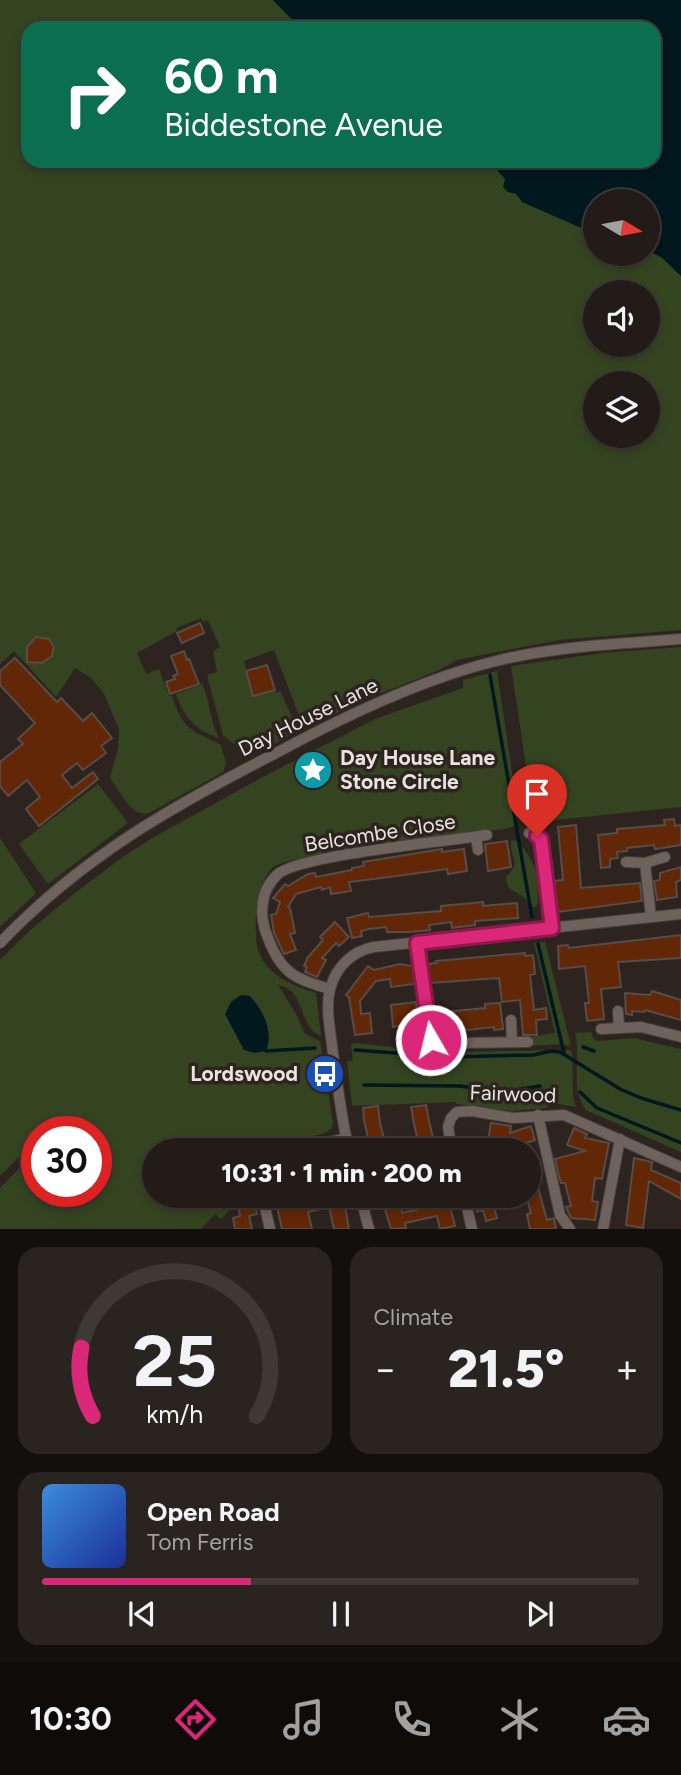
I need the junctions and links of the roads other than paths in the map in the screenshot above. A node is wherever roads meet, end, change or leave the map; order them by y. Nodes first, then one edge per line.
1 (681, 639) edge
2 (529, 834) dead end
3 (478, 850) dead end
4 (665, 857) dead end
5 (626, 862) dead end
6 (645, 863) junction
7 (681, 914) edge
8 (651, 917) junction
9 (552, 928) junction
10 (0, 943) edge
11 (417, 943) junction
12 (330, 989) junction
13 (618, 1011) dead end
14 (511, 1020) dead end
15 (620, 1027) junction
16 (601, 1029) dead end
17 (681, 1037) edge
18 (512, 1042) junction
19 (528, 1042) dead end
20 (538, 1115) junction
21 (346, 1138) edge
22 (450, 1138) edge
23 (620, 1139) junction
24 (681, 1167) edge
25 (265, 1208) edge
26 (364, 1208) edge
27 (467, 1208) edge
28 (270, 1229) edge
29 (369, 1229) edge
30 (472, 1229) edge
31 (570, 1229) edge
32 (603, 1229) edge

1 - 10 street, Day House Lane
2 - 9 street
3 - 12 street, Belcombe Close
4 - 6 street
5 - 6 street
6 - 8 street
7 - 8 street
8 - 9 street
9 - 11 street
11 - 12 street
11 - 18 street
12 - 21 street
13 - 15 street
14 - 18 street
15 - 16 street
15 - 17 street
18 - 19 street
20 - 22 street, Fairwood
20 - 23 street, Fairwood
20 - 31 street
23 - 24 street, Fairwood
23 - 32 street
25 - 28 street
26 - 29 street
27 - 30 street

